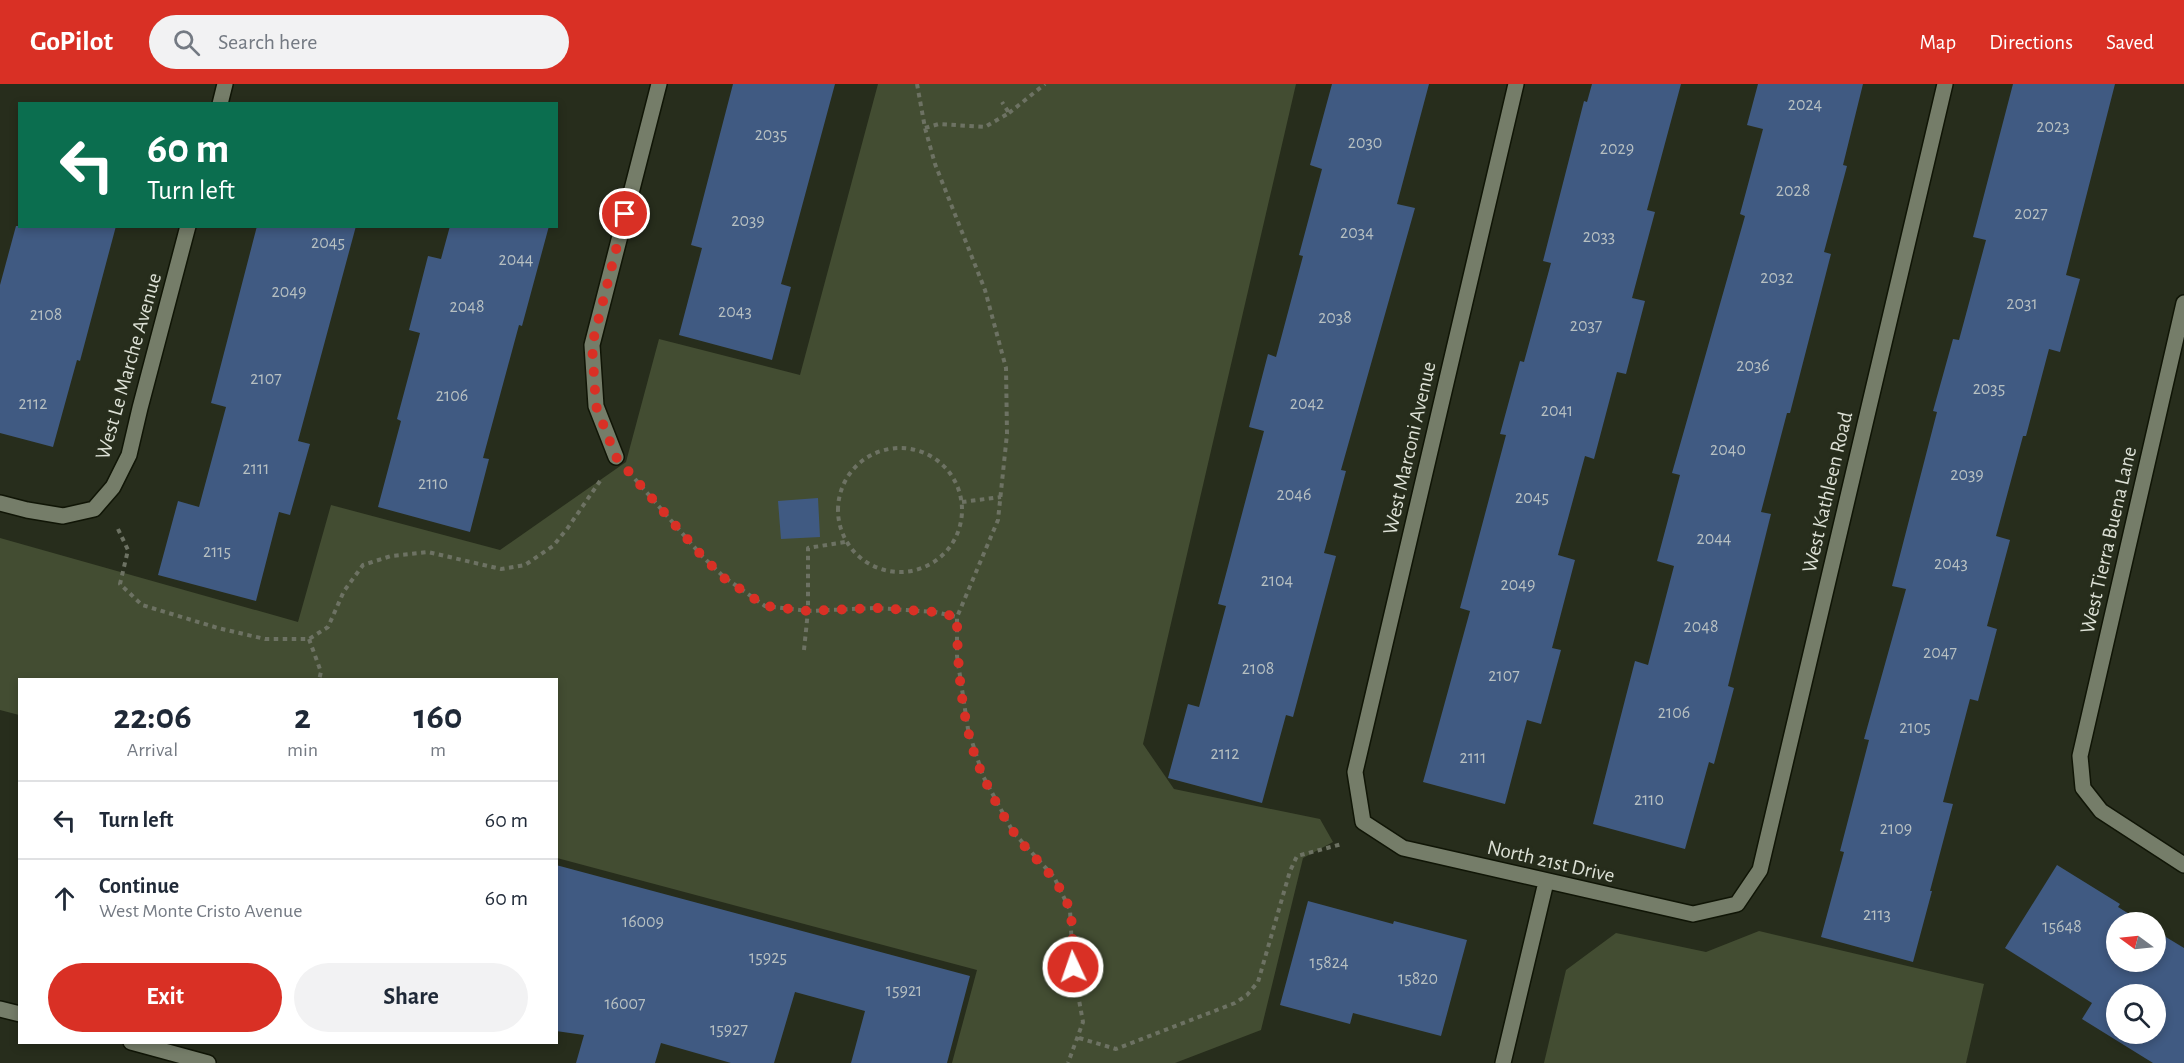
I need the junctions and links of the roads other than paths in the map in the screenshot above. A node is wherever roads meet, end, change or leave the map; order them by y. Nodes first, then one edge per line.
1 (225, 84) edge
2 (658, 84) edge
3 (1516, 84) edge
4 (1945, 84) edge
5 (220, 102) edge
6 (187, 228) edge
7 (2184, 303) edge
8 (616, 457) road end
9 (0, 503) edge
10 (1363, 822) joint
11 (2184, 865) edge
12 (1546, 882) junction
13 (1737, 904) joint
14 (0, 1009) edge
15 (18, 1014) edge
16 (137, 1044) edge
17 (208, 1063) edge
18 (1503, 1063) edge

1 - 5 street
2 - 8 street
3 - 10 street, West Marconi Avenue
4 - 13 street, West Kathleen Road
6 - 9 street, West Le Marche Avenue
7 - 11 street, West Tierra Buena Lane
10 - 12 street, North 21st Drive
12 - 13 street, North 21st Drive
12 - 18 street
14 - 15 street
16 - 17 street

